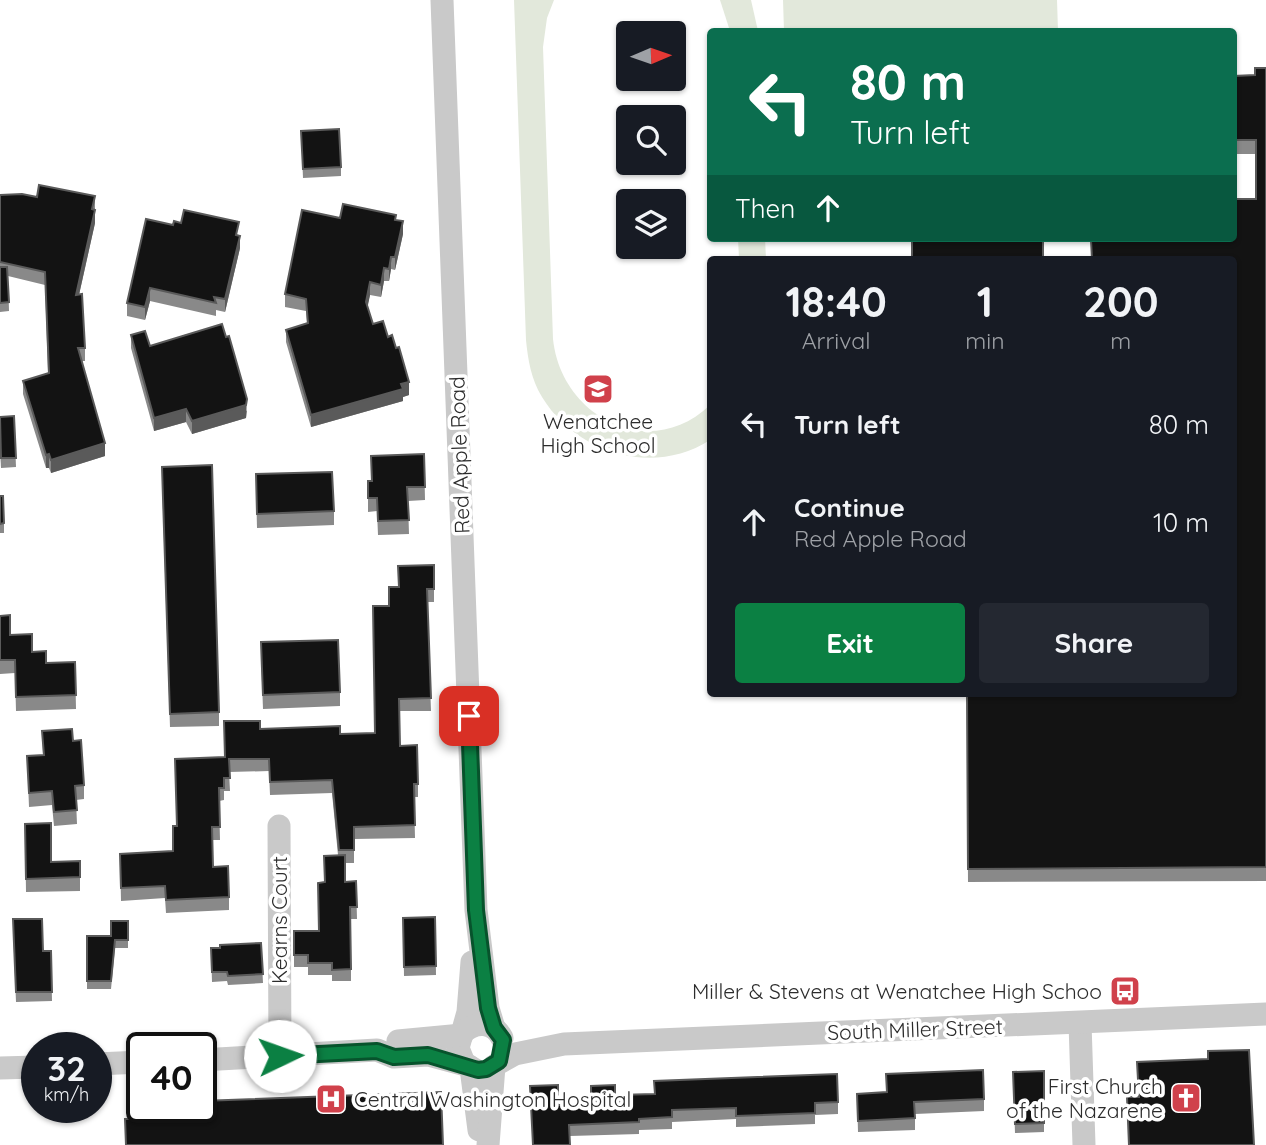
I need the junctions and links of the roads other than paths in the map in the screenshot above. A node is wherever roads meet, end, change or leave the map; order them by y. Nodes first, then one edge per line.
1 (442, 0) edge
2 (279, 825) dead end
3 (476, 910) junction
4 (1266, 1014) edge
5 (1080, 1023) junction
6 (496, 1029) junction
7 (462, 1034) junction
8 (564, 1044) junction
9 (377, 1051) junction
10 (280, 1056) junction
11 (217, 1059) edge
12 (495, 1065) junction
13 (21, 1067) edge
14 (470, 1067) junction
15 (0, 1068) edge
16 (480, 1145) edge
17 (488, 1145) edge
18 (1084, 1145) edge

1 - 3 street, Red Apple Road
2 - 10 street, Kearns Court
3 - 6 street, Red Apple Road
3 - 7 street, Red Apple Road
4 - 5 street, South Miller Street
5 - 8 street, South Miller Street
5 - 18 street
6 - 7 street
6 - 8 street, South Miller Street
6 - 12 street
7 - 9 street
7 - 14 street
8 - 12 street, South Miller Street
9 - 10 street
9 - 14 street
10 - 11 street
12 - 14 street
12 - 17 street
13 - 15 street
14 - 16 street

